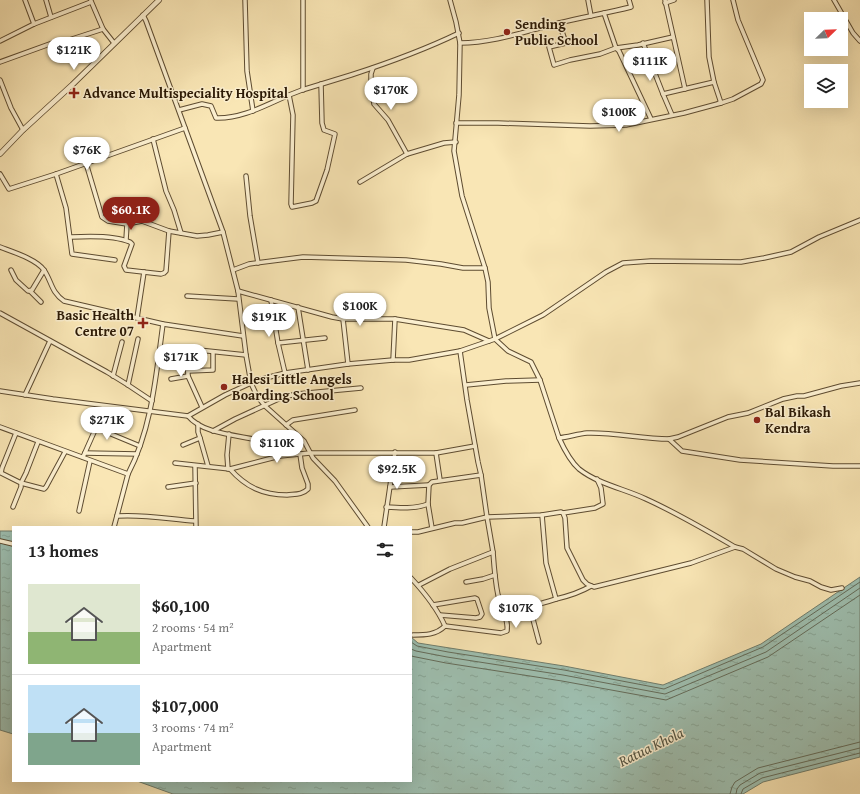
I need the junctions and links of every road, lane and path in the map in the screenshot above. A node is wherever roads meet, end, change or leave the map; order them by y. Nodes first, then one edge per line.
1 (25, 0) edge
2 (46, 0) edge
3 (159, 0) edge
4 (245, 0) edge
5 (303, 0) edge
6 (450, 0) edge
7 (588, 0) edge
8 (629, 0) edge
9 (674, 0) edge
10 (707, 0) edge
11 (733, 0) edge
12 (834, 0) edge
13 (90, 1) edge
14 (665, 2) edge
15 (604, 14) junction
16 (143, 15) junction
17 (591, 16) junction
18 (51, 17) junction
19 (559, 23) junction
20 (34, 24) junction
21 (103, 28) junction
22 (459, 33) junction
23 (673, 37) junction
24 (0, 41) edge
25 (860, 41) edge
26 (460, 42) junction
27 (114, 43) junction
28 (643, 43) junction
29 (616, 48) junction
30 (0, 62) edge
31 (373, 68) junction
32 (0, 80) edge
33 (714, 82) junction
34 (321, 84) junction
35 (685, 89) junction
36 (303, 90) junction
37 (663, 94) junction
38 (289, 95) junction
39 (721, 103) junction
40 (715, 104) dead end
41 (180, 110) junction
42 (253, 111) junction
43 (672, 115) junction
44 (651, 119) junction
45 (456, 123) junction
46 (185, 128) junction
47 (23, 130) junction
48 (153, 139) junction
49 (456, 142) junction
50 (0, 154) edge
51 (407, 154) junction
52 (86, 163) junction
53 (0, 174) edge
54 (56, 174) junction
55 (246, 176) dead end
56 (360, 182) dead end
57 (860, 220) edge
58 (127, 224) junction
59 (170, 231) junction
60 (223, 232) junction
61 (181, 233) junction
62 (70, 237) junction
63 (126, 240) junction
64 (0, 248) edge
65 (115, 260) dead end
66 (258, 263) junction
67 (485, 268) junction
68 (11, 270) dead end
69 (44, 270) junction
70 (233, 270) junction
71 (144, 272) junction
72 (30, 291) junction
73 (238, 291) junction
74 (187, 296) dead end
75 (238, 299) junction
76 (270, 300) junction
77 (41, 302) dead end
78 (298, 307) junction
79 (0, 313) edge
80 (137, 318) junction
81 (343, 319) junction
82 (395, 320) junction
83 (164, 324) junction
84 (243, 336) junction
85 (325, 338) dead end
86 (138, 339) dead end
87 (495, 339) junction
88 (303, 340) junction
89 (50, 341) junction
90 (489, 341) junction
91 (122, 342) dead end
92 (278, 343) junction
93 (460, 351) junction
94 (213, 352) junction
95 (246, 355) junction
96 (393, 360) junction
97 (348, 364) junction
98 (308, 370) junction
99 (188, 371) junction
100 (285, 373) junction
101 (113, 376) junction
102 (188, 376) junction
103 (171, 379) dead end
104 (540, 380) junction
105 (251, 383) junction
106 (860, 383) edge
107 (128, 385) junction
108 (466, 385) junction
109 (361, 388) dead end
110 (0, 391) edge
111 (25, 395) junction
112 (152, 402) junction
113 (265, 406) junction
114 (202, 407) junction
115 (150, 410) junction
116 (355, 410) dead end
117 (188, 416) junction
118 (198, 424) junction
119 (286, 425) junction
120 (0, 428) edge
121 (213, 431) junction
122 (16, 433) junction
123 (229, 434) junction
124 (200, 438) junction
125 (559, 438) junction
126 (669, 439) junction
127 (38, 442) junction
128 (183, 445) dead end
129 (140, 446) junction
130 (475, 446) junction
131 (282, 447) dead end
132 (65, 452) junction
133 (395, 452) junction
134 (85, 453) junction
135 (310, 453) junction
136 (436, 453) junction
137 (137, 454) junction
138 (300, 454) junction
139 (84, 457) junction
140 (90, 461) junction
141 (175, 462) dead end
142 (195, 466) junction
143 (208, 466) junction
144 (860, 466) edge
145 (229, 469) junction
146 (128, 474) junction
147 (481, 475) junction
148 (597, 479) junction
149 (440, 480) junction
150 (21, 483) junction
151 (196, 483) junction
152 (429, 486) junction
153 (168, 487) dead end
154 (390, 488) junction
155 (428, 504) junction
156 (13, 507) dead end
157 (386, 507) junction
158 (78, 511) dead end
159 (563, 513) junction
160 (542, 515) junction
161 (117, 516) junction
162 (487, 517) junction
163 (195, 521) junction
164 (114, 526) edge
165 (196, 526) edge
166 (367, 526) edge
167 (384, 526) edge
168 (432, 528) junction
169 (412, 532) edge
170 (0, 541) edge
171 (12, 544) edge
172 (735, 547) junction
173 (493, 552) junction
174 (495, 575) junction
175 (412, 579) edge
176 (466, 582) dead end
177 (419, 586) junction
178 (591, 586) junction
179 (842, 588) dead end
180 (556, 599) junction
181 (432, 605) junction
182 (530, 608) junction
183 (505, 614) junction
184 (440, 615) junction
185 (445, 626) junction
186 (413, 636) dead end
187 (539, 642) dead end

1 - 20 street
2 - 18 street
3 - 16 street
4 - 42 street
5 - 36 street
6 - 22 street
7 - 17 street
8 - 15 street
9 - 14 street
10 - 33 street
11 - 39 street
12 - 25 street
13 - 18 street
13 - 21 street
14 - 23 street
15 - 17 street
15 - 29 street
16 - 27 street
16 - 41 street
17 - 19 street
18 - 20 street
19 - 26 street
19 - 29 street
20 - 24 street
21 - 27 street
21 - 30 street
22 - 26 street
22 - 31 street
23 - 28 street
23 - 35 street
26 - 45 street
27 - 47 street
28 - 29 street
28 - 37 street
29 - 44 street
31 - 34 street
31 - 51 street
32 - 47 street
33 - 35 street
33 - 39 street
34 - 36 street
34 - 38 street
35 - 37 street
36 - 38 street
37 - 43 street
38 - 42 street
39 - 40 street
39 - 43 street
41 - 42 street
41 - 46 street
43 - 44 street
44 - 45 street
45 - 49 street
46 - 48 street
46 - 60 street
47 - 50 street
48 - 52 street
48 - 61 street
49 - 51 street
49 - 67 street
51 - 56 street
52 - 54 street
52 - 58 street
53 - 54 street
54 - 62 street
55 - 66 street
57 - 87 street
58 - 59 street
58 - 63 street
59 - 61 street
59 - 71 street
60 - 61 street
60 - 70 street
62 - 63 street
62 - 65 street
63 - 71 street
64 - 69 street
66 - 67 street
66 - 70 street
67 - 87 street
68 - 72 street
69 - 72 street
69 - 80 street
70 - 73 street
71 - 80 street
72 - 77 street
73 - 75 street
73 - 76 street
74 - 75 street
75 - 84 street
76 - 78 street
76 - 92 street
78 - 81 street
78 - 88 street
79 - 89 street
80 - 83 street
81 - 82 street
81 - 97 street
82 - 90 street
82 - 96 street
83 - 84 street
83 - 112 street
84 - 95 street
85 - 88 street
86 - 107 street
87 - 90 street
87 - 104 street
88 - 92 street
88 - 98 street
89 - 101 street
89 - 111 street
90 - 93 street
91 - 101 street
92 - 100 street
93 - 96 street
93 - 108 street
94 - 95 street
94 - 99 street
94 - 99 street
95 - 105 street
96 - 97 street
97 - 98 street
98 - 100 street
99 - 102 street
100 - 105 street
101 - 107 street
102 - 103 street
102 - 114 street
104 - 108 street
104 - 125 street
105 - 113 street
105 - 114 street
106 - 126 street
107 - 112 street
108 - 130 street
109 - 113 street
110 - 111 street
111 - 115 street
112 - 115 street
113 - 119 street
113 - 121 street
114 - 117 street
115 - 117 street
115 - 129 street
116 - 119 street
117 - 118 street
118 - 121 street
118 - 124 street
119 - 135 street
120 - 122 street
121 - 123 street
122 - 127 street
122 - 150 street
123 - 131 street
123 - 145 street
124 - 128 street
124 - 143 street
125 - 126 street
125 - 148 street
126 - 144 street
127 - 132 street
127 - 150 street
129 - 134 street
129 - 137 street
130 - 136 street
130 - 147 street
132 - 139 street
132 - 150 street
133 - 135 street
133 - 136 street
133 - 154 street
134 - 137 street
134 - 139 street
135 - 138 street
135 - 166 street
136 - 149 street
137 - 146 street
138 - 145 street
138 - 145 street
139 - 140 street
140 - 146 street
140 - 158 street
141 - 142 street
142 - 143 street
142 - 151 street
143 - 145 street
146 - 161 street
147 - 149 street
147 - 162 street
148 - 159 street
148 - 172 street
149 - 152 street
150 - 156 street
151 - 153 street
151 - 163 street
152 - 154 street
152 - 155 street
154 - 157 street
155 - 157 street
155 - 168 street
157 - 167 street
159 - 160 street
159 - 178 street
160 - 162 street
160 - 180 street
161 - 163 street
161 - 164 street
162 - 168 street
162 - 173 street
163 - 165 street
168 - 169 street
170 - 171 street
172 - 178 street
172 - 179 street
173 - 174 street
173 - 177 street
174 - 176 street
174 - 183 street
175 - 177 street
177 - 181 street
178 - 180 street
180 - 182 street
181 - 184 street
181 - 184 street
182 - 183 street
182 - 187 street
183 - 185 street
184 - 185 street
185 - 186 street

